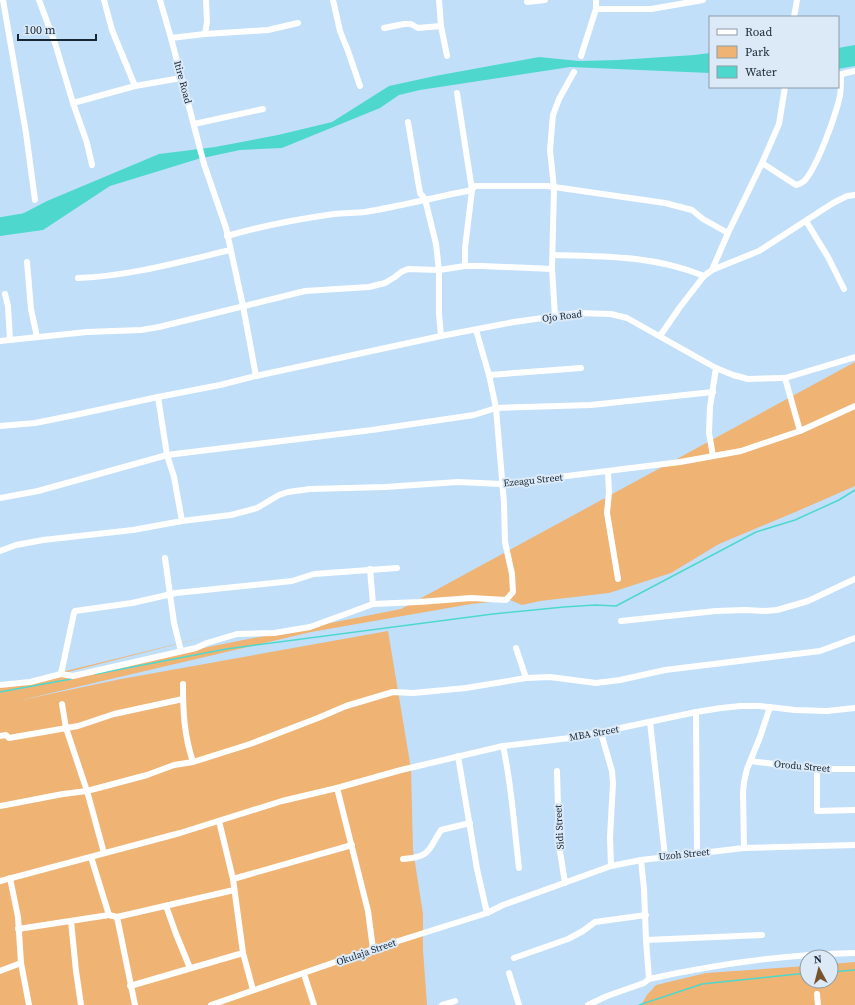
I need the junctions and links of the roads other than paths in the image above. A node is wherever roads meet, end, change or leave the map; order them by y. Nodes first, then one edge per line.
1 (3, 0) edge
2 (39, 0) edge
3 (104, 0) edge
4 (160, 0) edge
5 (206, 0) edge
6 (333, 0) edge
7 (439, 0) edge
8 (545, 0) edge
9 (596, 0) edge
10 (703, 0) edge
11 (797, 0) edge
12 (527, 2) dead end
13 (596, 10) junction
14 (794, 16) edge
15 (298, 23) dead end
16 (441, 26) junction
17 (384, 28) dead end
18 (205, 34) junction
19 (172, 38) junction
20 (447, 56) dead end
21 (581, 56) dead end
22 (855, 71) edge
23 (574, 72) dead end
24 (840, 75) edge
25 (182, 78) junction
26 (135, 86) junction
27 (360, 86) dead end
28 (785, 88) edge
29 (457, 93) dead end
30 (73, 103) junction
31 (263, 109) dead end
32 (408, 122) dead end
33 (194, 124) junction
34 (762, 163) junction
35 (92, 165) dead end
36 (554, 188) junction
37 (472, 190) junction
38 (855, 195) edge
39 (425, 199) junction
40 (35, 200) dead end
41 (806, 221) junction
42 (728, 233) junction
43 (227, 236) junction
44 (230, 250) junction
45 (553, 256) junction
46 (27, 262) dead end
47 (465, 266) junction
48 (552, 269) junction
49 (439, 270) junction
50 (712, 270) junction
51 (704, 276) junction
52 (78, 278) dead end
53 (844, 289) dead end
54 (5, 294) dead end
55 (243, 306) junction
56 (555, 317) junction
57 (476, 330) junction
58 (441, 336) junction
59 (660, 336) junction
60 (37, 337) junction
61 (10, 340) junction
62 (0, 341) edge
63 (855, 357) edge
64 (581, 368) dead end
65 (716, 368) junction
66 (489, 375) junction
67 (256, 376) junction
68 (785, 378) junction
69 (713, 392) junction
70 (158, 396) junction
71 (855, 406) edge
72 (496, 408) junction
73 (0, 426) edge
74 (800, 431) junction
75 (167, 455) junction
76 (713, 456) junction
77 (608, 472) junction
78 (502, 484) junction
79 (0, 498) edge
80 (182, 521) junction
81 (0, 551) edge
82 (165, 558) dead end
83 (397, 568) dead end
84 (370, 569) junction
85 (855, 579) edge
86 (618, 580) dead end
87 (170, 594) junction
88 (373, 604) junction
89 (621, 621) dead end
90 (855, 638) edge
91 (516, 648) dead end
92 (180, 651) junction
93 (61, 674) junction
94 (526, 678) junction
95 (183, 684) dead end
96 (0, 685) edge
97 (183, 699) junction
98 (62, 704) dead end
99 (770, 707) junction
100 (855, 708) edge
101 (696, 712) junction
102 (650, 722) junction
103 (66, 728) junction
104 (601, 733) junction
105 (0, 736) edge
106 (503, 746) junction
107 (458, 756) junction
108 (750, 761) junction
109 (193, 762) junction
110 (817, 769) junction
111 (855, 769) edge
112 (557, 771) dead end
113 (337, 788) junction
114 (87, 791) junction
115 (0, 806) edge
116 (855, 810) edge
117 (219, 821) junction
118 (470, 823) junction
119 (352, 844) junction
120 (855, 845) edge
121 (744, 848) junction
122 (104, 853) junction
123 (697, 853) junction
124 (664, 856) junction
125 (91, 857) junction
126 (403, 859) dead end
127 (641, 860) junction
128 (611, 866) junction
129 (519, 868) dead end
130 (10, 878) junction
131 (233, 879) junction
132 (0, 881) edge
133 (565, 883) junction
134 (234, 890) junction
135 (520, 899) joint
136 (166, 906) junction
137 (487, 913) junction
138 (109, 915) junction
139 (646, 915) junction
140 (116, 917) junction
141 (71, 922) junction
142 (18, 929) junction
143 (762, 934) dead end
144 (646, 940) junction
145 (373, 949) junction
146 (243, 953) junction
147 (855, 953) edge
148 (514, 958) dead end
149 (21, 963) junction
150 (190, 968) junction
151 (0, 971) edge
152 (509, 972) dead end
153 (304, 974) junction
154 (649, 979) junction
155 (130, 986) junction
156 (253, 990) junction
157 (817, 994) dead end
158 (455, 1001) dead end
159 (29, 1005) edge
160 (81, 1005) edge
161 (135, 1005) edge
162 (211, 1005) edge
163 (314, 1005) edge
164 (442, 1005) edge
165 (519, 1005) edge
166 (588, 1005) edge
167 (818, 1005) edge

1 - 40 street
2 - 30 street
3 - 26 street
4 - 19 street, Itire Road
5 - 18 street
6 - 27 street
7 - 16 street
8 - 12 street
9 - 13 street
10 - 13 street
11 - 14 street
13 - 21 street
15 - 18 street
16 - 17 street
16 - 20 street
18 - 19 street
19 - 25 street, Itire Road
22 - 24 street
23 - 36 street
24 - 34 street
25 - 26 street
25 - 33 street, Itire Road
26 - 30 street
28 - 34 street
29 - 37 street
30 - 35 street
31 - 33 street
32 - 39 street
33 - 43 street, Itire Road
34 - 42 street
36 - 37 street
36 - 42 street
36 - 45 street
37 - 39 street
37 - 47 street
38 - 41 street
39 - 43 street
39 - 49 street
41 - 50 street
41 - 53 street
42 - 50 street
43 - 44 street, Itire Road
44 - 52 street
44 - 55 street, Itire Road
45 - 48 street
45 - 51 street
46 - 60 street
47 - 48 street
47 - 49 street
48 - 56 street
49 - 55 street
49 - 58 street
50 - 51 street
51 - 59 street
54 - 61 street
55 - 60 street
55 - 67 street, Itire Road
56 - 57 street, Ojo Road
56 - 59 street, Ojo Road
57 - 58 street, Ojo Road
57 - 66 street
58 - 67 street, Ojo Road
59 - 65 street, Ojo Road
60 - 61 street
61 - 62 street
63 - 68 street, Ojo Road
64 - 66 street
65 - 68 street, Ojo Road
65 - 69 street
66 - 72 street
67 - 70 street, Ojo Road
68 - 74 street
69 - 72 street
69 - 76 street
70 - 73 street, Ojo Road
70 - 75 street
71 - 74 street, Ezeagu Street
72 - 75 street
72 - 78 street
74 - 76 street, Ezeagu Street
75 - 79 street
75 - 80 street
76 - 77 street, Ezeagu Street
77 - 78 street, Ezeagu Street
77 - 86 street
78 - 80 street, Ezeagu Street
78 - 88 street
80 - 81 street, Ezeagu Street
82 - 87 street
83 - 84 street
84 - 87 street
84 - 88 street
85 - 89 street
87 - 92 street
87 - 93 street
88 - 92 street
90 - 94 street
91 - 94 street
92 - 93 street
93 - 96 street
94 - 109 street
95 - 97 street
97 - 103 street
97 - 109 street
98 - 103 street
99 - 100 street, MBA Street
99 - 101 street, MBA Street
99 - 108 street
101 - 102 street, MBA Street
101 - 123 street
102 - 104 street, MBA Street
102 - 124 street
103 - 105 street
103 - 114 street
104 - 106 street, MBA Street
104 - 128 street
106 - 107 street, MBA Street
106 - 129 street
107 - 113 street, MBA Street
107 - 118 street
108 - 110 street, Orodu Street
108 - 121 street
109 - 114 street
110 - 111 street, Orodu Street
110 - 116 street
112 - 133 street, Sidi Street
113 - 117 street, MBA Street
113 - 119 street
114 - 115 street
114 - 122 street
117 - 122 street, MBA Street
117 - 131 street
118 - 126 street
118 - 137 street
119 - 131 street
119 - 145 street
120 - 121 street, Uzoh Street
121 - 123 street, Uzoh Street
122 - 125 street, MBA Street
123 - 124 street, Uzoh Street
124 - 127 street, Uzoh Street
125 - 130 street, MBA Street
125 - 138 street
127 - 128 street, Uzoh Street
127 - 139 street
128 - 133 street, Uzoh Street
130 - 132 street, MBA Street
130 - 142 street
131 - 134 street
133 - 135 street, Uzoh Street
134 - 136 street
134 - 146 street
135 - 137 street, Okulaja Street
136 - 140 street
136 - 150 street
137 - 145 street, Okulaja Street
138 - 140 street
138 - 141 street
139 - 144 street
139 - 148 street
140 - 155 street
141 - 142 street
141 - 160 street
142 - 149 street
143 - 144 street
144 - 154 street
145 - 153 street, Okulaja Street
146 - 150 street
146 - 156 street
147 - 154 street
149 - 151 street
149 - 159 street
150 - 155 street
152 - 165 street
153 - 156 street, Okulaja Street
153 - 163 street
154 - 166 street
155 - 161 street
156 - 162 street, Okulaja Street
157 - 167 street
158 - 164 street

